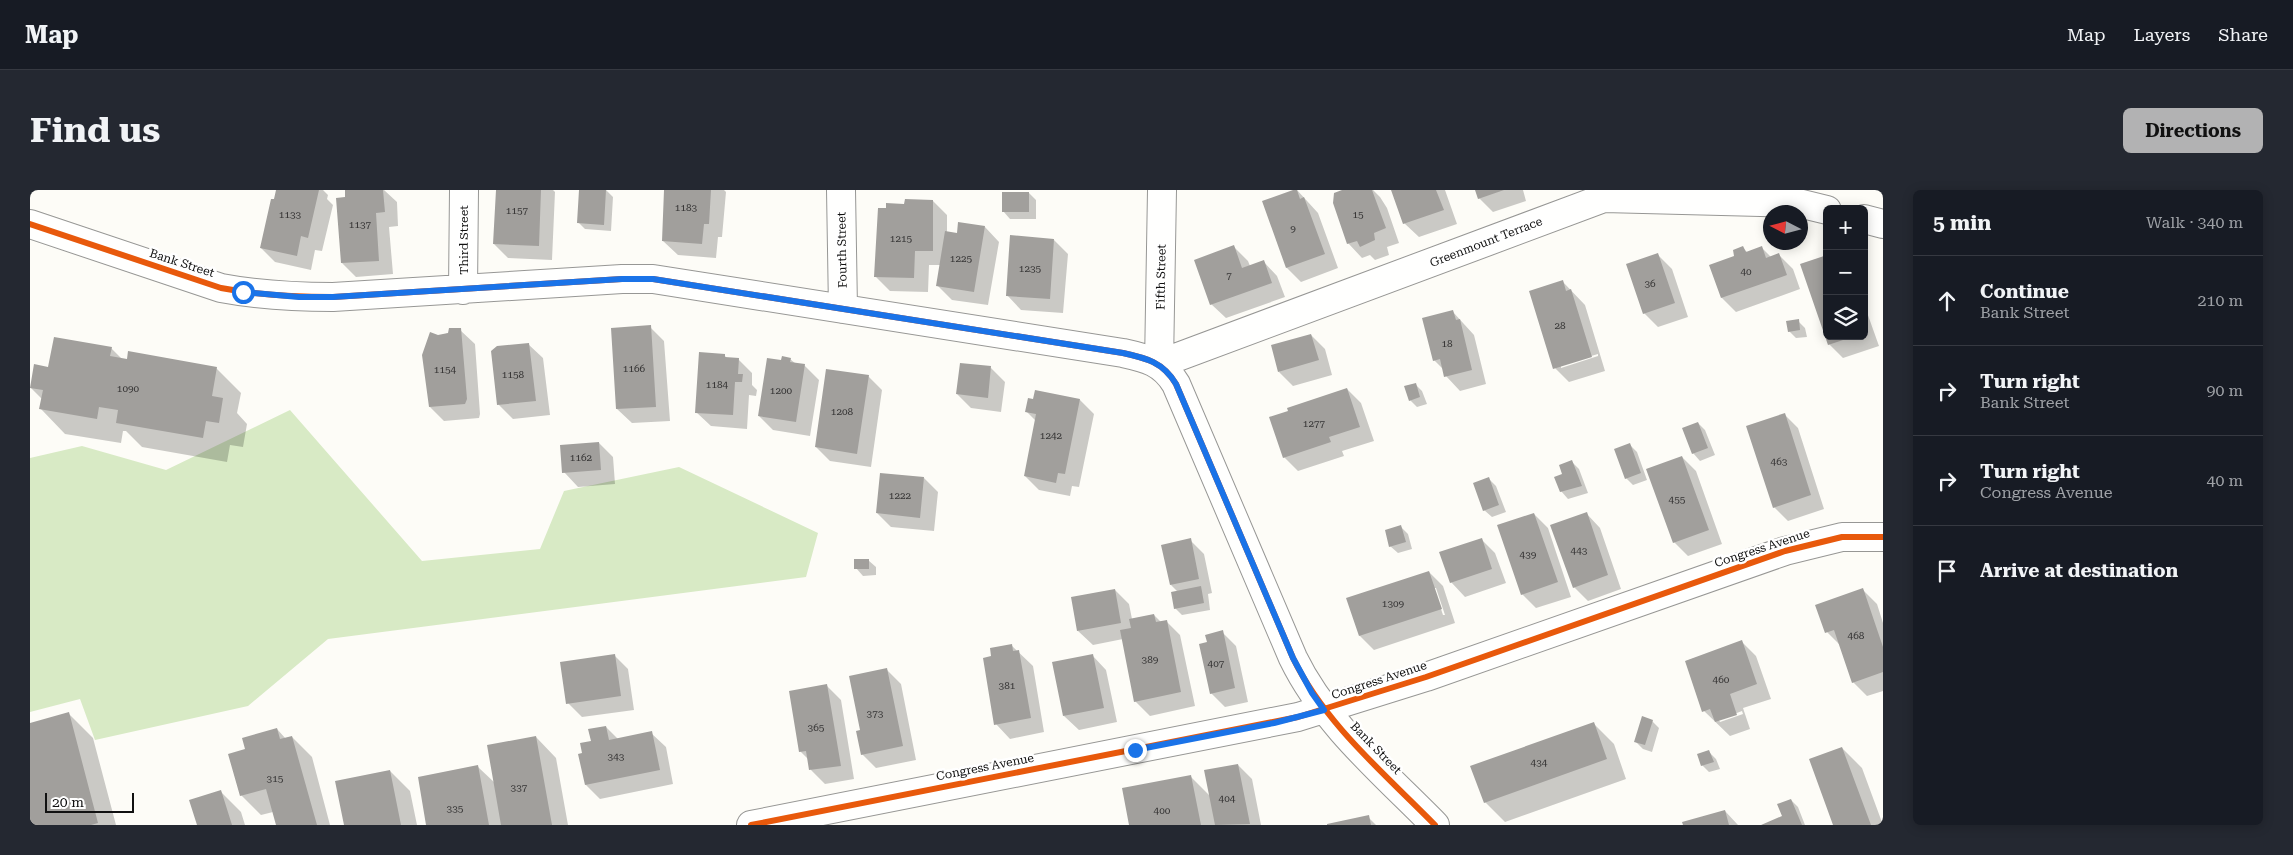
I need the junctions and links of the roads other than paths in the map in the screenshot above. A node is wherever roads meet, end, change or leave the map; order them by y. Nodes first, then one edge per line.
1 (464, 190) edge
2 (841, 190) edge
3 (1162, 190) edge
4 (1802, 196) edge
5 (1823, 208) edge
6 (1868, 219) edge
7 (30, 224) edge
8 (1883, 224) edge
9 (464, 290) junction
10 (842, 309) junction
11 (1159, 364) junction
12 (1883, 538) edge
13 (1324, 710) junction
14 (751, 825) edge
15 (1434, 825) edge

1 - 9 street, Third Street
2 - 10 street, Fourth Street
3 - 11 street, Fifth Street
4 - 5 street, Greenmount Terrace
4 - 11 street, Greenmount Terrace
6 - 8 street
7 - 9 street, Bank Street
9 - 10 street, Bank Street
10 - 11 street, Bank Street
11 - 13 street, Bank Street
12 - 13 street, Congress Avenue
13 - 14 street, Congress Avenue
13 - 15 street, Bank Street

